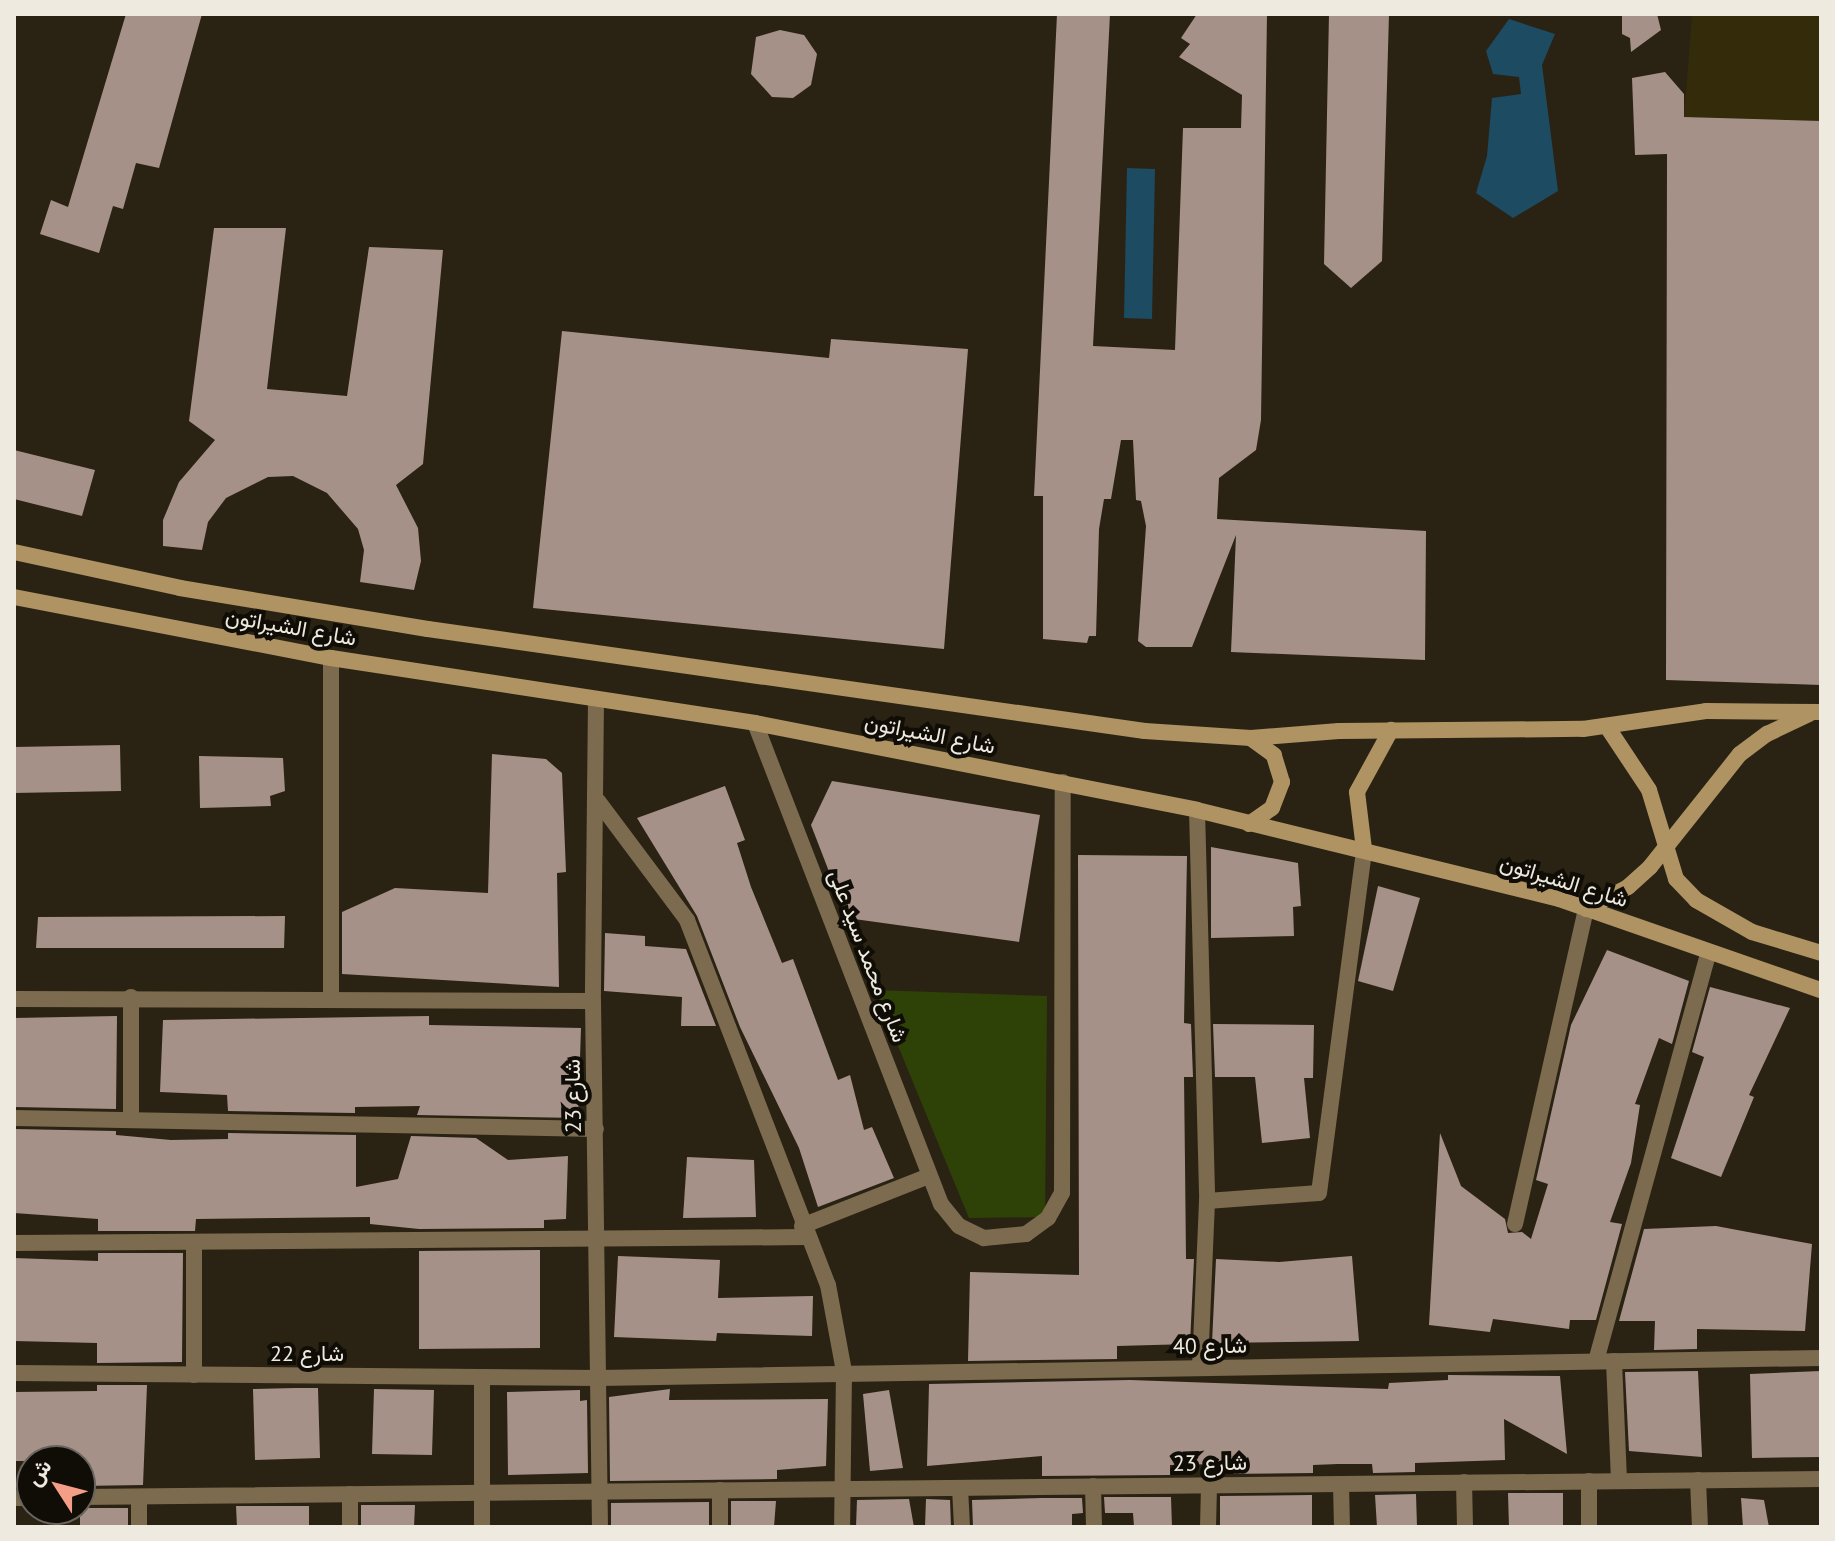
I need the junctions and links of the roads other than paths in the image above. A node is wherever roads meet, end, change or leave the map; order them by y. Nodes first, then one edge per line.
1 (14, 552) edge
2 (14, 597) edge
3 (331, 658) junction
4 (596, 700) junction
5 (1818, 712) edge
6 (755, 723) junction
7 (1608, 728) junction
8 (1391, 730) junction
9 (1251, 738) junction
10 (1063, 782) junction
11 (598, 801) junction
12 (1197, 810) junction
13 (1249, 824) junction
14 (1664, 847) junction
15 (1364, 849) junction
16 (1586, 909) junction
17 (1821, 953) edge
18 (1708, 954) junction
19 (1821, 990) edge
20 (131, 997) junction
21 (14, 999) edge
22 (331, 999) junction
23 (593, 1001) junction
24 (14, 1118) edge
25 (131, 1119) junction
26 (596, 1129) junction
27 (929, 1176) junction
28 (1207, 1201) junction
29 (1515, 1224) dead end
30 (804, 1232) junction
31 (599, 1240) junction
32 (194, 1242) junction
33 (14, 1243) edge
34 (1821, 1358) edge
35 (1596, 1361) junction
36 (1614, 1361) junction
37 (1200, 1368) junction
38 (844, 1371) junction
39 (14, 1373) edge
40 (194, 1375) junction
41 (482, 1377) junction
42 (599, 1378) junction
43 (1821, 1479) edge
44 (1698, 1480) junction
45 (1589, 1481) junction
46 (1619, 1481) junction
47 (1464, 1482) junction
48 (1341, 1484) junction
49 (1209, 1485) junction
50 (1093, 1486) junction
51 (960, 1488) junction
52 (841, 1489) junction
53 (720, 1490) junction
54 (600, 1492) junction
55 (482, 1493) junction
56 (350, 1494) junction
57 (96, 1497) edge
58 (139, 1497) junction
59 (139, 1527) edge
60 (350, 1527) edge
61 (482, 1527) edge
62 (600, 1527) edge
63 (720, 1527) edge
64 (842, 1527) edge
65 (962, 1527) edge
66 (1094, 1527) edge
67 (1208, 1527) edge
68 (1342, 1527) edge
69 (1465, 1527) edge
70 (1589, 1527) edge
71 (1700, 1527) edge

1 - 9 street, شارع الشيراتون
2 - 3 street, شارع الشيراتون
3 - 4 street, شارع الشيراتون
3 - 22 street
4 - 6 street, شارع الشيراتون
4 - 11 street, شارع 23
5 - 7 street, شارع الشيراتون
5 - 14 street
6 - 10 street, شارع الشيراتون
6 - 27 street, شارع محمد سيد على
7 - 8 street, شارع الشيراتون
7 - 14 street
8 - 9 street, شارع الشيراتون
8 - 15 street
9 - 13 street
10 - 12 street, شارع الشيراتون
10 - 27 street, شارع محمد سيد على
11 - 23 street, شارع 23
11 - 30 street
12 - 13 street, شارع الشيراتون
12 - 28 street
13 - 15 street, شارع الشيراتون
14 - 16 street
14 - 17 street
15 - 16 street, شارع الشيراتون
15 - 28 street
16 - 18 street, شارع الشيراتون
16 - 29 street
18 - 19 street, شارع الشيراتون
18 - 35 street
20 - 21 street
20 - 22 street
20 - 25 street
22 - 23 street
23 - 26 street, شارع 23
24 - 25 street
25 - 26 street
26 - 31 street, شارع 23
27 - 30 street
28 - 37 street
30 - 31 street
30 - 38 street
31 - 32 street
31 - 42 street, شارع 23
32 - 33 street
32 - 40 street
34 - 36 street, شارع 40
35 - 36 street, شارع 40
35 - 37 street, شارع 40
36 - 46 street
37 - 38 street, شارع 40
38 - 42 street, شارع 40
38 - 52 street
39 - 40 street, شارع 22
40 - 41 street, شارع 22
41 - 42 street, شارع 22
41 - 55 street
42 - 54 street, شارع 23
43 - 44 street, شارع 23
44 - 46 street, شارع 23
44 - 71 street
45 - 46 street, شارع 23
45 - 47 street, شارع 23
45 - 70 street
47 - 48 street, شارع 23
47 - 69 street
48 - 49 street, شارع 23
48 - 68 street
49 - 50 street, شارع 23
49 - 67 street
50 - 51 street, شارع 23
50 - 66 street
51 - 52 street, شارع 23
51 - 65 street
52 - 53 street, شارع 23
52 - 64 street
53 - 54 street, شارع 23
53 - 63 street
54 - 55 street, شارع 23
54 - 62 street, شارع 23
55 - 56 street, شارع 23
55 - 61 street
56 - 58 street, شارع 23
56 - 60 street
57 - 58 street, شارع 23
58 - 59 street

